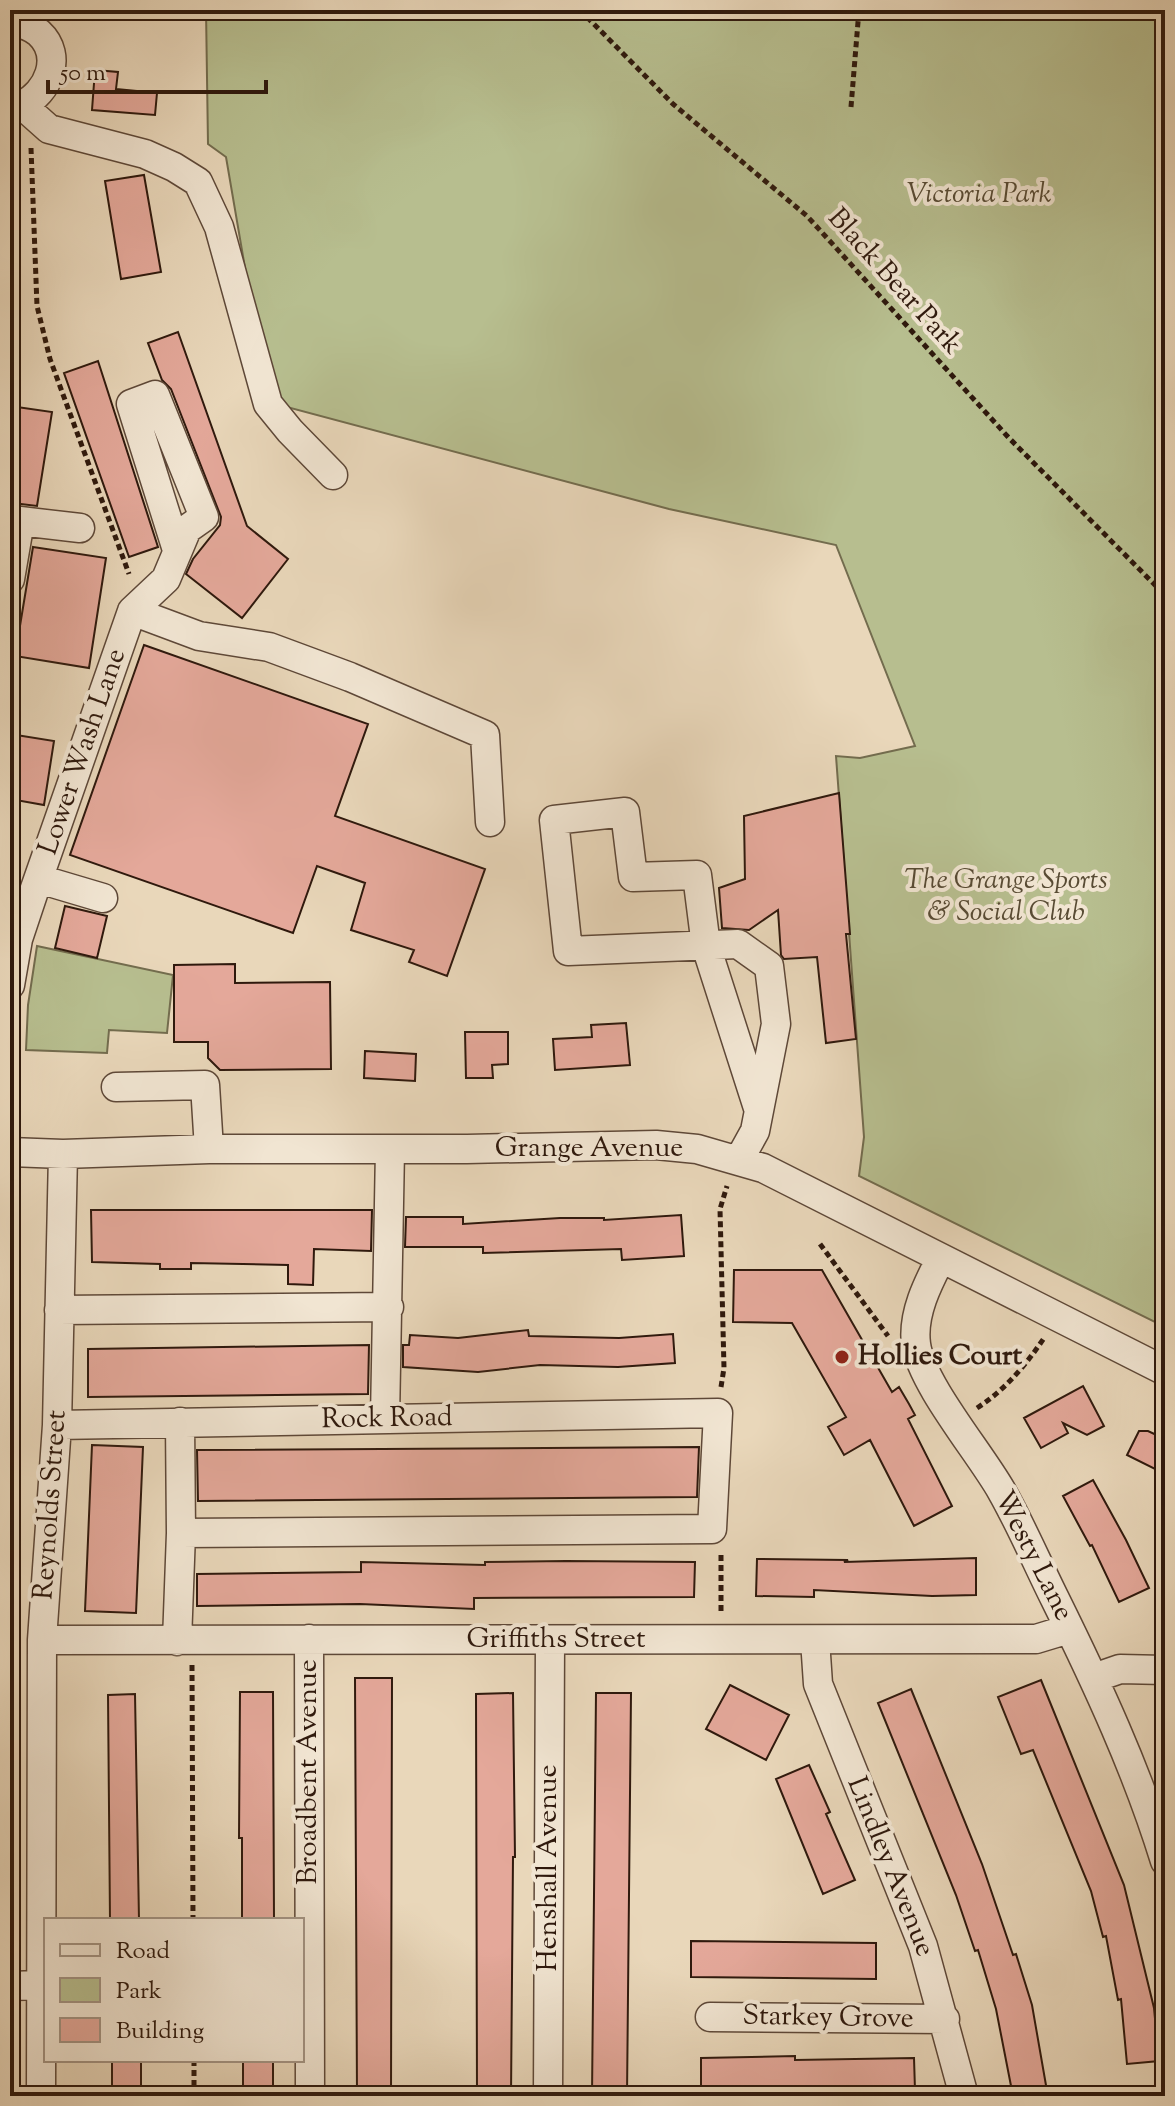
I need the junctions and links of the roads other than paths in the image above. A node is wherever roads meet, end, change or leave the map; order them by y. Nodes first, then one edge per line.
1 (10, 21) edge
2 (16, 104) edge
3 (333, 475) dead end
4 (80, 528) dead end
5 (177, 550) junction
6 (10, 579) edge
7 (132, 611) junction
8 (490, 822) dead end
9 (39, 879) junction
10 (103, 898) dead end
11 (706, 946) junction
12 (10, 985) edge
13 (116, 1087) dead end
14 (758, 1108) junction
15 (209, 1149) junction
16 (390, 1149) junction
17 (10, 1152) edge
18 (63, 1154) junction
19 (739, 1160) junction
20 (941, 1258) junction
21 (389, 1307) junction
22 (59, 1310) junction
23 (1165, 1371) edge
24 (385, 1419) junction
25 (180, 1422) junction
26 (57, 1425) junction
27 (181, 1533) junction
28 (1069, 1629) junction
29 (309, 1639) junction
30 (42, 1640) junction
31 (550, 1640) junction
32 (815, 1640) junction
33 (184, 1641) junction
34 (1165, 1670) edge
35 (1094, 1678) junction
36 (1165, 1861) edge
37 (40, 1985) junction
38 (10, 1986) edge
39 (710, 2017) dead end
40 (945, 2019) junction
41 (41, 2096) edge
42 (310, 2096) edge
43 (548, 2096) edge
44 (964, 2096) edge

1 - 2 street
2 - 3 street
4 - 6 street
5 - 5 street
5 - 7 street
7 - 8 street
7 - 9 street, Lower Wash Lane
9 - 10 street
9 - 12 street, Lower Wash Lane
11 - 11 street
11 - 14 street
11 - 14 street
13 - 15 street
14 - 19 street
15 - 16 street, Grange Avenue
15 - 18 street, Grange Avenue
16 - 19 street, Grange Avenue
16 - 21 street
17 - 18 street, Grange Avenue
18 - 22 street, Reynolds Street
19 - 20 street, Grange Avenue
20 - 23 street, Grange Avenue
20 - 28 street, Westy Lane
21 - 22 street
21 - 24 street
22 - 26 street, Reynolds Street
24 - 25 street, Rock Road
24 - 27 street, Rock Road
25 - 26 street, Rock Road
25 - 27 street
26 - 30 street, Reynolds Street
27 - 33 street
28 - 32 street, Griffiths Street
28 - 35 street, Westy Lane
29 - 31 street, Griffiths Street
29 - 33 street, Griffiths Street
29 - 42 street, Broadbent Avenue
30 - 33 street, Griffiths Street
30 - 37 street, Reynolds Street
31 - 32 street, Griffiths Street
31 - 43 street, Henshall Avenue
32 - 40 street, Lindley Avenue
34 - 35 street
35 - 36 street, Westy Lane
37 - 38 street
37 - 41 street, Reynolds Street
39 - 40 street, Starkey Grove
40 - 44 street, Lindley Avenue

